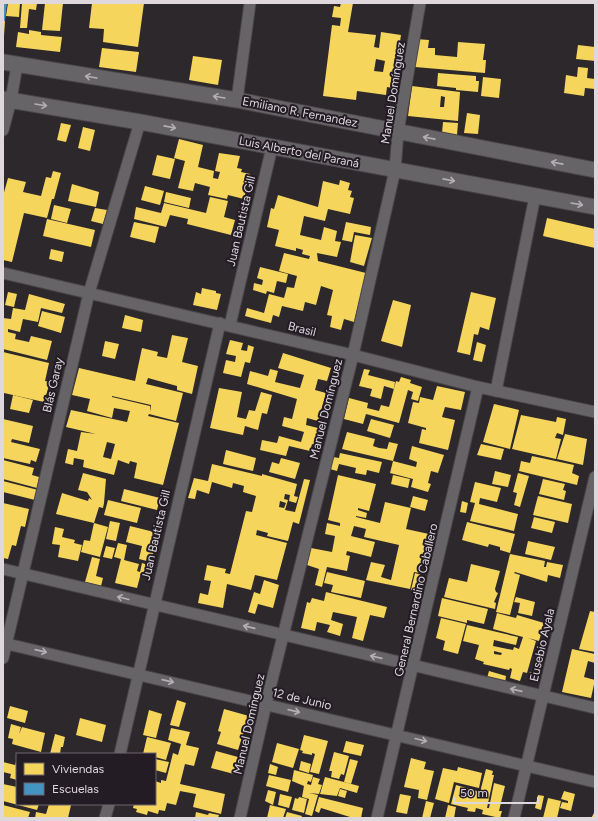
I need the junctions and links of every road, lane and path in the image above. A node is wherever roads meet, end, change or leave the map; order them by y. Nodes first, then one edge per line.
1 (250, 3) edge
2 (420, 3) edge
3 (10, 64) edge
4 (7, 100) edge
5 (237, 100) junction
6 (140, 122) junction
7 (3, 130) edge
8 (398, 132) junction
9 (272, 147) junction
10 (395, 170) junction
11 (595, 170) edge
12 (535, 196) junction
13 (595, 207) edge
14 (3, 273) edge
15 (89, 293) junction
16 (225, 324) junction
17 (353, 354) junction
18 (478, 387) junction
19 (496, 391) junction
20 (595, 412) edge
21 (595, 477) edge
22 (3, 569) edge
23 (22, 574) junction
24 (153, 605) junction
25 (283, 635) junction
26 (5, 643) edge
27 (3, 658) edge
28 (414, 666) junction
29 (138, 674) junction
30 (543, 696) junction
31 (266, 704) junction
32 (595, 708) edge
33 (397, 735) junction
34 (120, 753) edge
35 (526, 766) junction
36 (595, 782) edge
37 (109, 805) edge
38 (105, 818) edge
39 (240, 818) edge
40 (377, 818) edge
41 (514, 818) edge

1 - 5 street
2 - 8 street, Manuel Domínguez
3 - 4 street
5 -> 3 main road, Emiliano R. Fernandez
4 -> 6 main road, Luis Alberto del Paraná
4 - 7 street
5 - 8 main road, Emiliano R. Fernandez
6 -> 9 main road, Luis Alberto del Paraná
6 - 15 street, Blás Garay
8 - 10 street, Manuel Domínguez
11 -> 8 main road, Emiliano R. Fernandez
9 - 10 main road, Luis Alberto del Paraná
9 - 16 street, Juan Bautista Gill
10 -> 12 main road, Luis Alberto del Paraná
10 - 17 street, Manuel Domínguez
12 -> 13 main road, Luis Alberto del Paraná
12 - 19 street
14 - 15 street, Brasil
15 - 16 street, Brasil
15 - 23 street, Blás Garay
16 - 17 street, Brasil
16 - 24 street, Juan Bautista Gill
17 - 18 street, Brasil
17 - 25 street, Manuel Domínguez
18 - 19 street, Brasil
18 - 28 street, General Bernardino Caballero
19 - 20 street, Brasil
21 - 30 street, Eusebio Ayala
22 - 23 street
24 -> 23 street
23 - 26 street, Blás Garay
25 -> 24 street
24 - 29 street, Juan Bautista Gill
28 -> 25 street
25 - 31 street, Manuel Domínguez
26 - 27 street, Blás Garay
26 -> 29 street, 12 de Junio
30 -> 28 street
28 - 33 street, General Bernardino Caballero
29 -> 31 street, 12 de Junio
29 - 34 street, Juan Bautista Gill
30 - 32 street
30 - 35 street, Eusebio Ayala
31 -> 33 street, 12 de Junio
31 - 39 street, Manuel Domínguez
33 -> 35 street, 12 de Junio
33 - 40 street, General Bernardino Caballero
35 - 36 street, 12 de Junio
35 - 41 street, Eusebio Ayala
37 - 38 street

